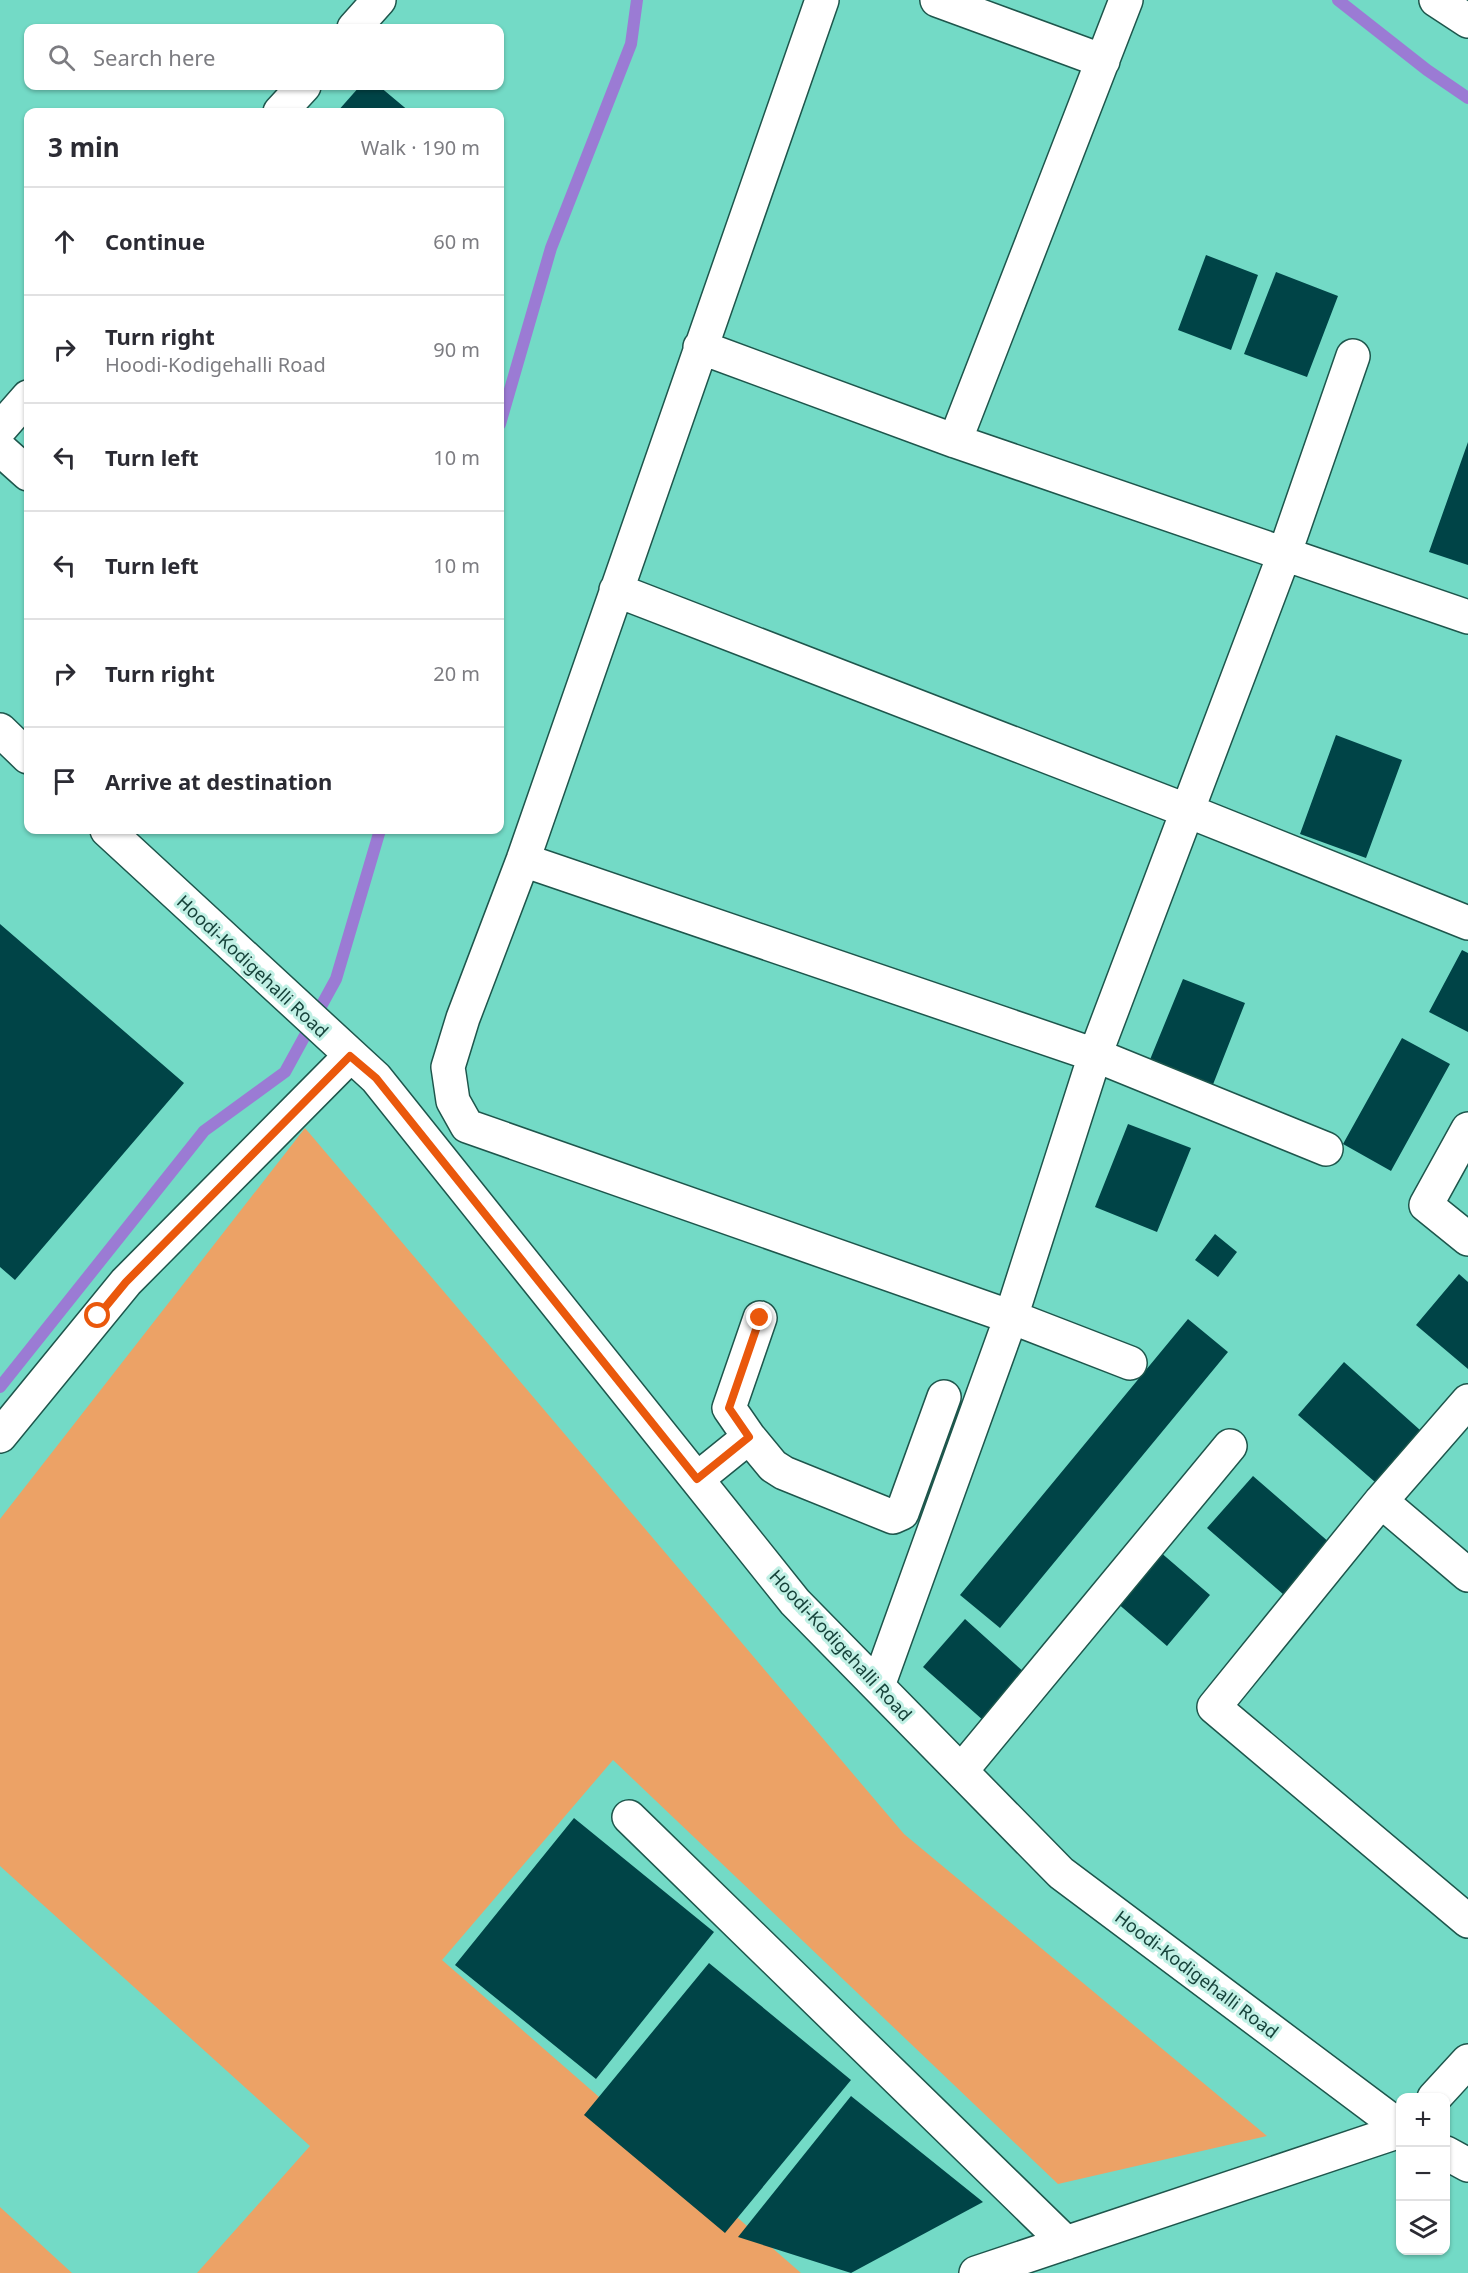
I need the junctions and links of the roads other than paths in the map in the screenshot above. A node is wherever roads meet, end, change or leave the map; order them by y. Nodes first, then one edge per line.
1 (380, 0) edge
2 (821, 0) edge
3 (843, 0) edge
4 (938, 0) edge
5 (1126, 0) edge
6 (1436, 0) edge
7 (1468, 21) edge
8 (358, 24) edge
9 (1103, 61) junction
10 (300, 90) edge
11 (284, 108) edge
12 (700, 347) junction
13 (1353, 356) dead end
14 (24, 402) edge
15 (0, 429) edge
16 (955, 441) junction
17 (0, 449) edge
18 (24, 470) edge
19 (1284, 555) junction
20 (616, 590) junction
21 (1468, 617) edge
22 (0, 730) edge
23 (24, 753) edge
24 (1188, 811) junction
25 (111, 834) edge
26 (523, 860) junction
27 (1468, 923) edge
28 (339, 1045) junction
29 (1095, 1055) junction
30 (1468, 1129) edge
31 (1326, 1149) dead end
32 (1468, 1239) edge
33 (1011, 1317) junction
34 (760, 1318) dead end
35 (1130, 1363) dead end
36 (944, 1397) dead end
37 (1468, 1401) edge
38 (0, 1437) edge
39 (1230, 1446) dead end
40 (739, 1456) junction
41 (697, 1479) junction
42 (1381, 1501) junction
43 (1468, 1575) edge
44 (878, 1686) junction
45 (961, 1771) junction
46 (629, 1817) dead end
47 (1468, 1921) edge
48 (1468, 2061) edge
49 (1438, 2093) edge
50 (1396, 2125) edge
51 (1396, 2131) edge
52 (1450, 2155) edge
53 (1468, 2165) edge
54 (1066, 2243) junction
55 (976, 2273) edge

1 - 8 street
2 - 3 street
2 - 12 street
4 - 9 street
5 - 9 street
6 - 7 street
9 - 16 street
10 - 11 street
12 - 16 street
12 - 20 street
13 - 19 street
14 - 15 street
16 - 19 street
17 - 18 street
19 - 21 street
19 - 24 street
20 - 24 street
20 - 26 street
22 - 23 street
24 - 27 street
24 - 29 street
25 - 28 street, Hoodi-Kodigehalli Road
26 - 29 street
26 - 33 street
28 - 38 street
28 - 41 street, Hoodi-Kodigehalli Road
29 - 31 street
29 - 33 street
30 - 32 street
33 - 35 street
33 - 44 street
34 - 40 street
36 - 40 street
37 - 42 street
39 - 45 street
40 - 41 street
41 - 44 street, Hoodi-Kodigehalli Road
42 - 43 street
42 - 47 street
44 - 45 street, Hoodi-Kodigehalli Road
45 - 50 street, Hoodi-Kodigehalli Road
46 - 54 street
48 - 49 street
51 - 54 street
52 - 53 street
54 - 55 street

